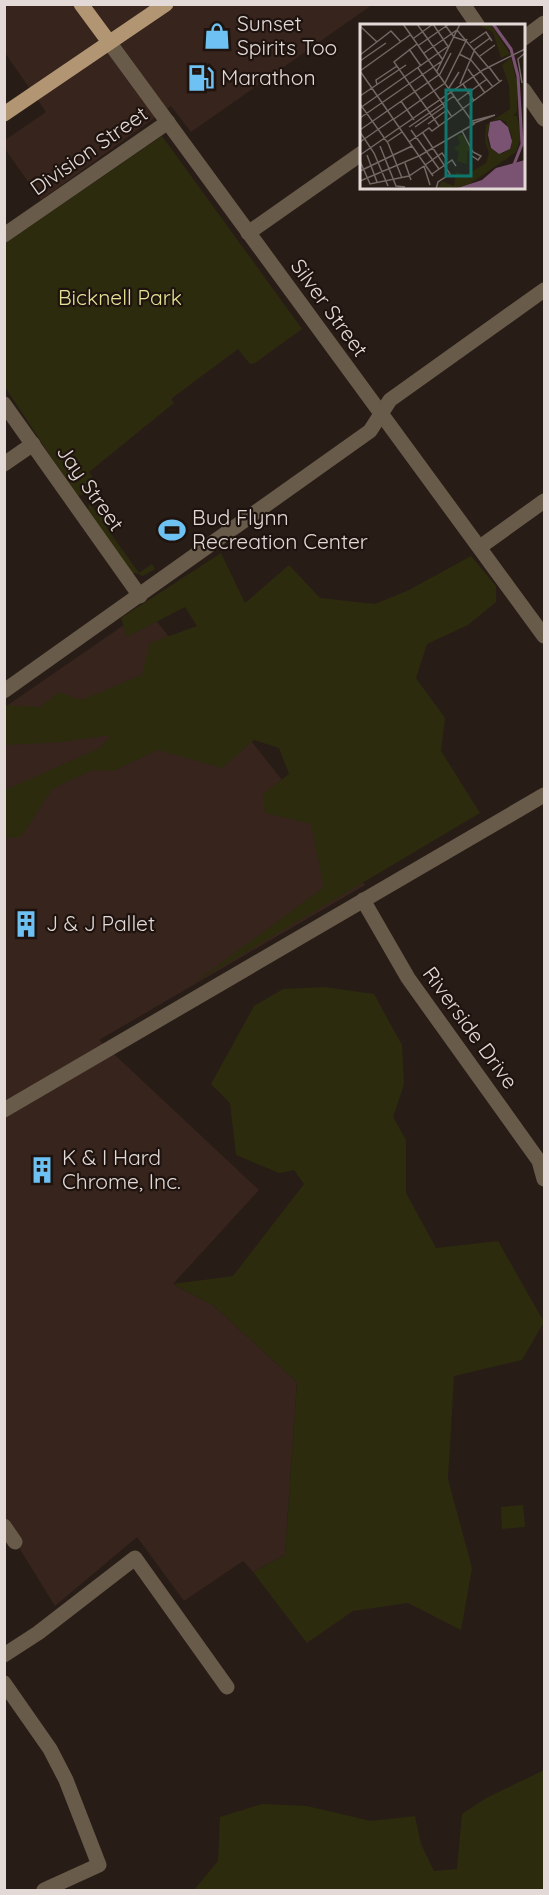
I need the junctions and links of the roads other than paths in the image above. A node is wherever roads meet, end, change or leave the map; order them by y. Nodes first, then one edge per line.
1 (81, 4) edge
2 (166, 4) edge
3 (463, 4) edge
4 (544, 23) edge
5 (477, 24) edge
6 (525, 37) edge
7 (109, 42) junction
8 (525, 91) edge
9 (4, 114) edge
10 (544, 119) edge
11 (168, 122) junction
12 (360, 154) edge
13 (248, 233) junction
14 (4, 235) edge
15 (544, 290) edge
16 (4, 404) edge
17 (381, 414) junction
18 (33, 444) junction
19 (4, 464) edge
20 (544, 501) edge
21 (480, 547) junction
22 (140, 596) junction
23 (544, 636) edge
24 (4, 691) edge
25 (544, 795) edge
26 (363, 900) junction
27 (4, 1110) edge
28 (544, 1179) edge
29 (4, 1526) edge
30 (15, 1542) dead end
31 (4, 1655) edge
32 (4, 1683) edge
33 (227, 1687) dead end
34 (44, 1890) edge

1 - 7 main road, Silver Street
2 - 7 main road
3 - 5 street
4 - 6 street
7 - 9 main road
7 - 11 street, Silver Street
8 - 10 street
11 - 13 street, Silver Street
11 - 14 street, Division Street
12 - 13 street
13 - 17 street, Silver Street
15 - 17 street
16 - 18 street, Jay Street
17 - 21 street, Silver Street
17 - 22 street
18 - 19 street
18 - 22 street, Jay Street
20 - 21 street
21 - 23 street, Silver Street
22 - 24 street
25 - 26 street
26 - 27 street
26 - 28 street, Riverside Drive
29 - 30 street
31 - 33 street
32 - 34 street

